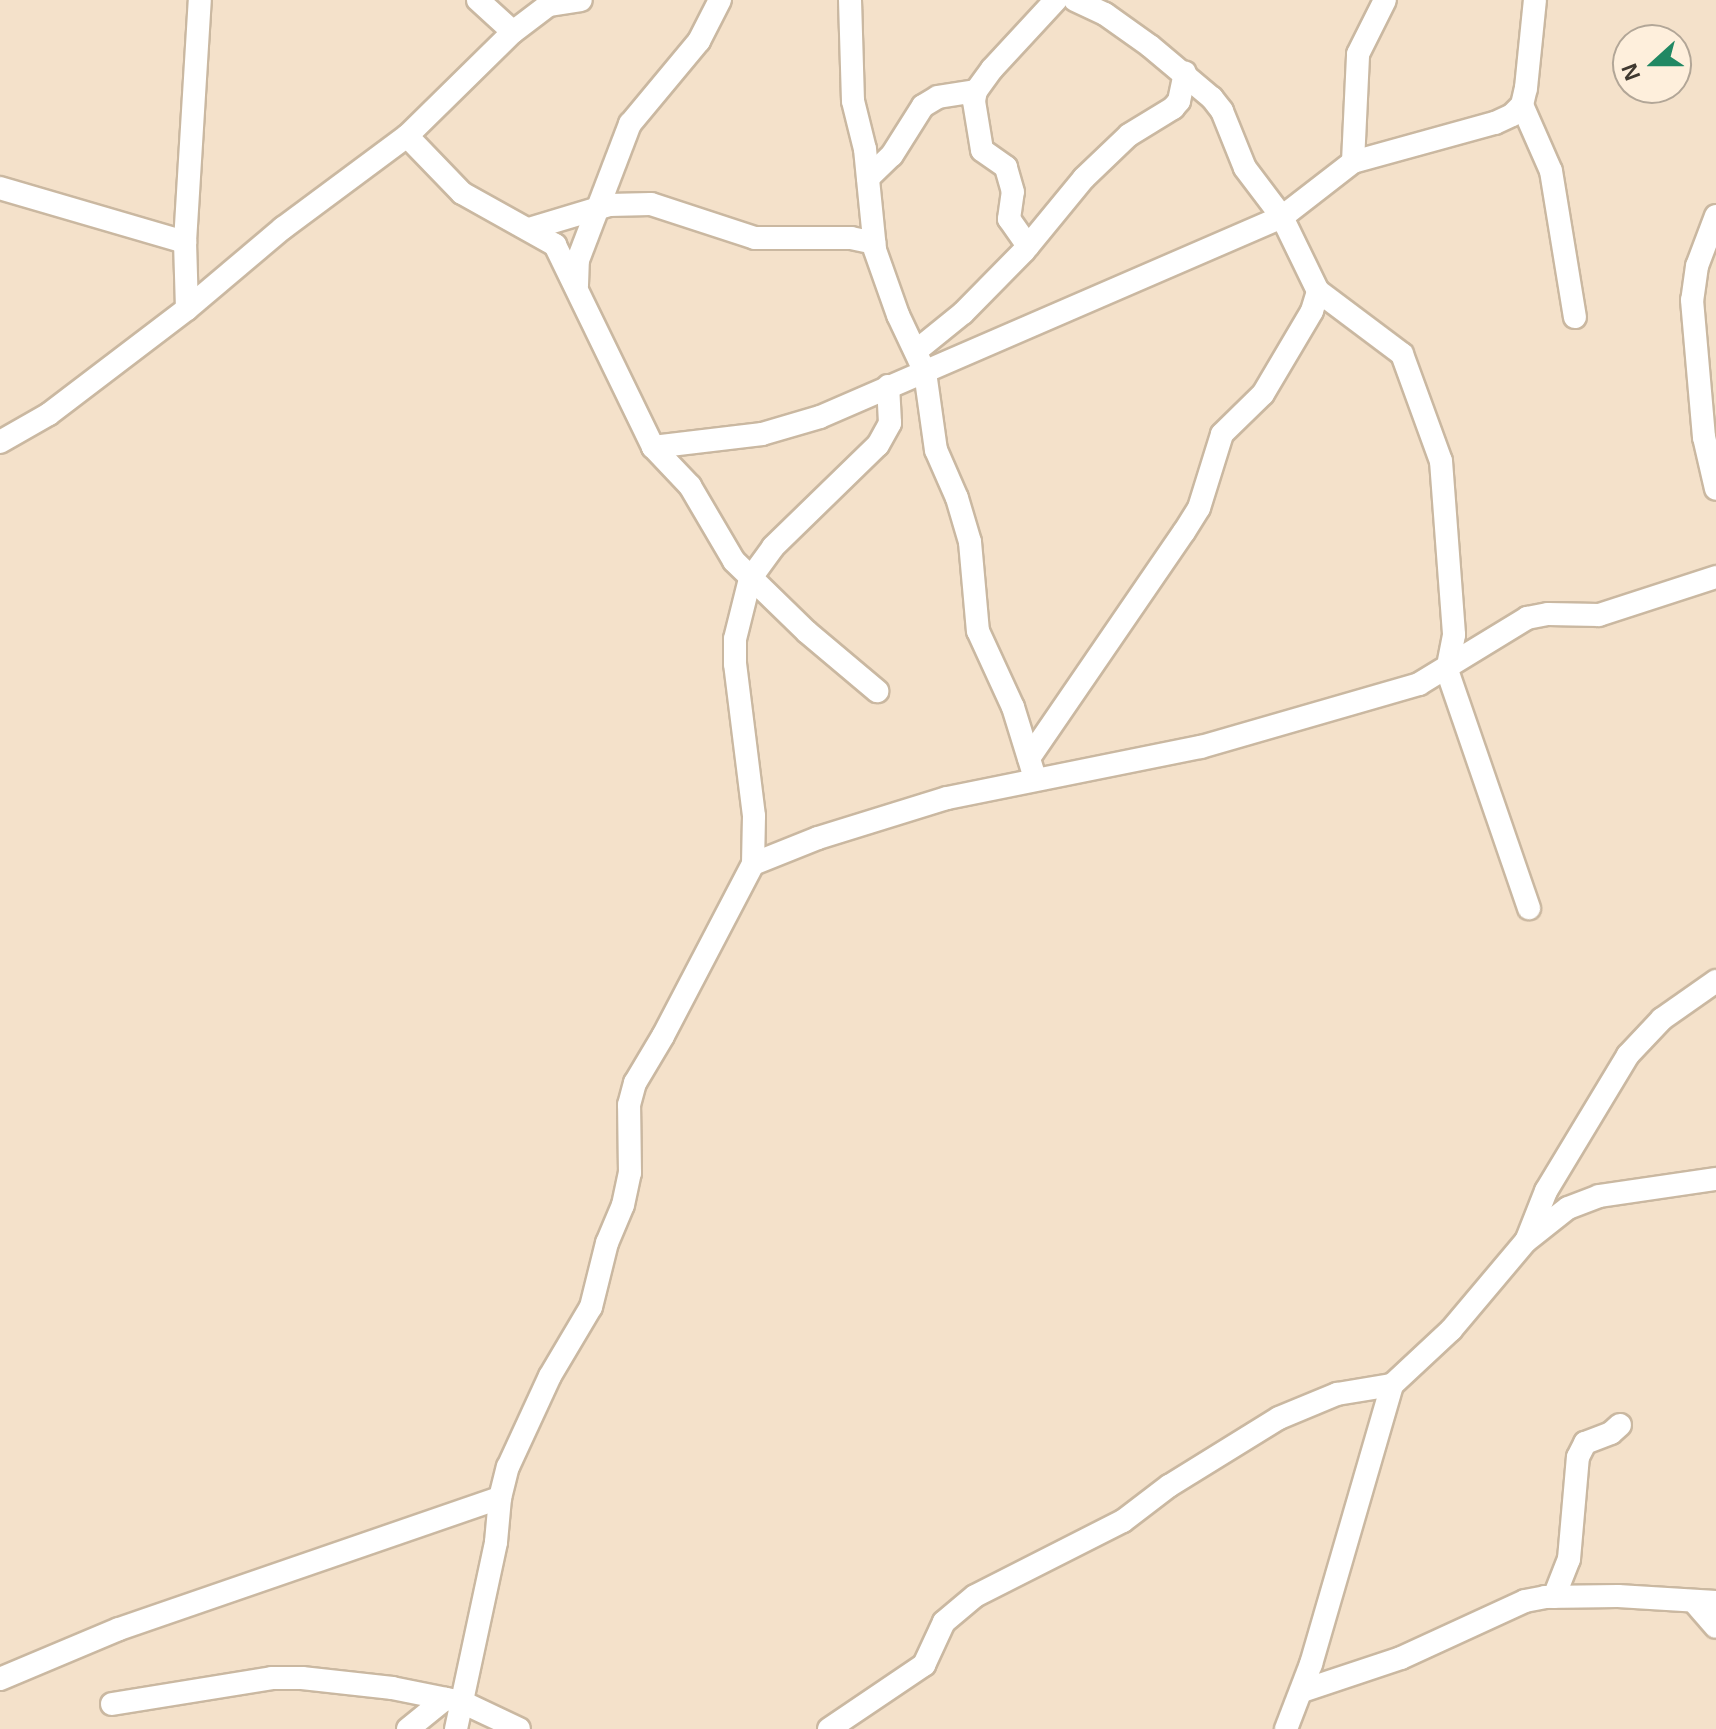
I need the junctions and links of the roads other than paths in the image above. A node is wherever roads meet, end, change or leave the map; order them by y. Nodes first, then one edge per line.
1 (200, 0) edge
2 (478, 0) edge
3 (581, 0) edge
4 (720, 0) edge
5 (850, 0) edge
6 (1056, 0) edge
7 (1075, 0) edge
8 (1385, 0) edge
9 (1535, 0) edge
10 (553, 3) edge
11 (513, 32) junction
12 (1185, 73) junction
13 (976, 91) junction
14 (1522, 105) junction
15 (407, 136) junction
16 (1353, 162) junction
17 (868, 178) junction
18 (0, 188) edge
19 (598, 209) junction
20 (1716, 216) edge
21 (1282, 217) junction
22 (529, 229) junction
23 (185, 242) junction
24 (874, 243) junction
25 (1028, 246) junction
26 (577, 286) junction
27 (1318, 291) junction
28 (187, 309) junction
29 (1575, 317) dead end
30 (916, 351) junction
31 (925, 372) junction
32 (888, 386) junction
33 (0, 442) edge
34 (653, 447) junction
35 (1716, 489) edge
36 (1716, 577) edge
37 (750, 579) junction
38 (1447, 670) junction
39 (877, 691) dead end
40 (1032, 768) junction
41 (753, 864) junction
42 (1529, 908) dead end
43 (1716, 981) edge
44 (1716, 1179) edge
45 (1526, 1241) junction
46 (1392, 1385) junction
47 (1620, 1425) dead end
48 (500, 1498) junction
49 (1554, 1597) junction
50 (1706, 1603) edge
51 (1716, 1627) edge
52 (0, 1679) edge
53 (1302, 1691) junction
54 (453, 1701) junction
55 (112, 1704) dead end
56 (408, 1729) edge
57 (456, 1729) edge
58 (519, 1729) edge
59 (829, 1729) edge
60 (1286, 1729) edge

1 - 23 street
2 - 11 street
3 - 10 street
4 - 19 street
5 - 17 street
6 - 13 street
7 - 12 street
8 - 16 street
9 - 14 street
10 - 11 street
11 - 15 street
12 - 21 street
12 - 25 street
13 - 17 street
13 - 25 street
14 - 16 street
14 - 29 street
15 - 22 street
15 - 28 street
16 - 21 street
17 - 24 street
18 - 23 street
19 - 22 street
19 - 24 street
19 - 26 street
20 - 35 street
21 - 27 street
21 - 31 street
22 - 26 street
23 - 28 street
24 - 30 street
25 - 30 street
26 - 34 street
27 - 38 street
27 - 40 street
28 - 33 street
30 - 31 street
31 - 32 street
31 - 40 street
32 - 34 street
32 - 37 street
34 - 37 street
36 - 38 street
37 - 39 street
37 - 41 street
38 - 40 street
38 - 42 street
40 - 41 street
41 - 48 street
43 - 45 street
44 - 45 street
45 - 46 street
46 - 53 street
46 - 59 street
47 - 49 street
48 - 52 street
48 - 54 street
49 - 50 street
49 - 53 street
50 - 51 street
53 - 60 street
54 - 55 street
54 - 56 street
54 - 57 street
54 - 58 street

